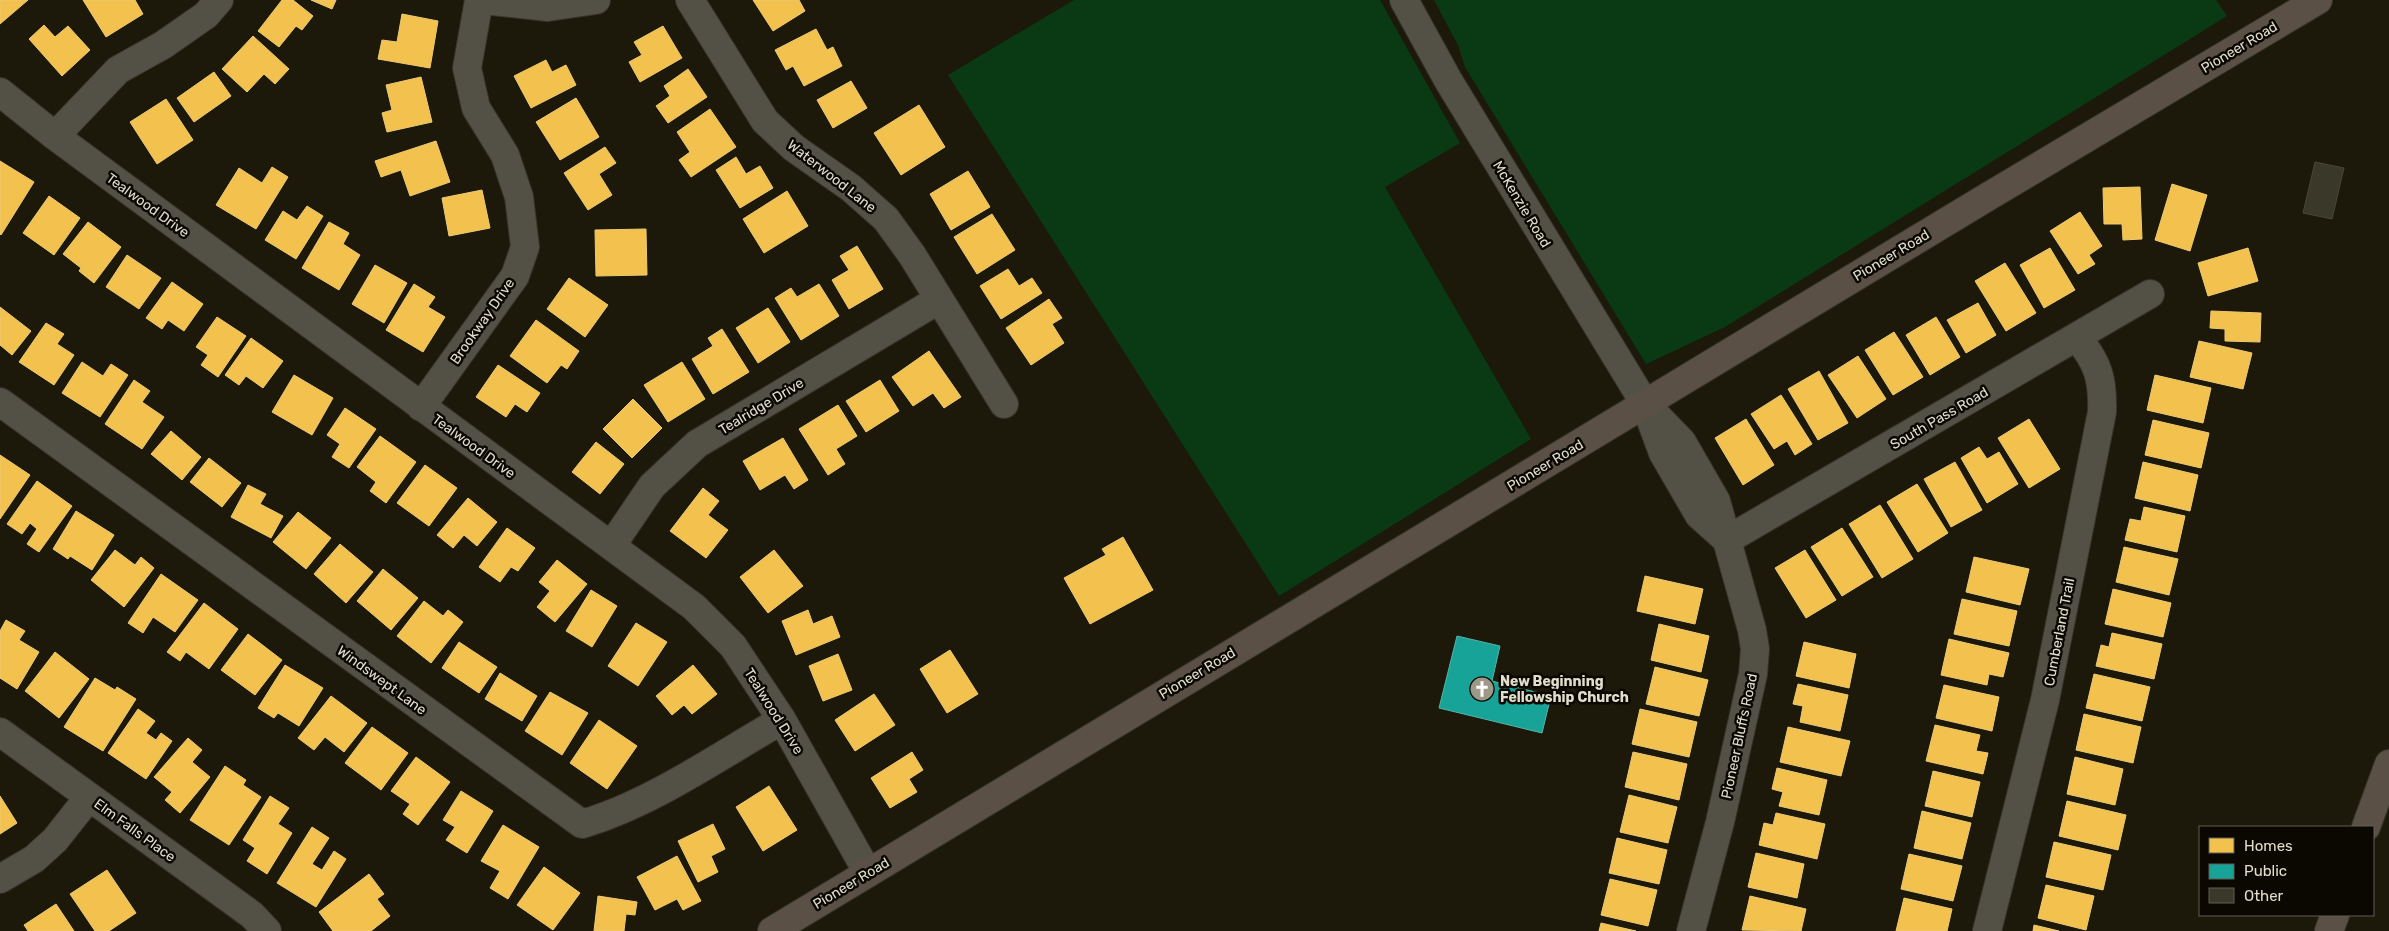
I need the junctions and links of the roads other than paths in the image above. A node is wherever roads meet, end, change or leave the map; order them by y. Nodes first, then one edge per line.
1 (219, 0) edge
2 (481, 0) edge
3 (596, 0) edge
4 (690, 0) edge
5 (1404, 0) edge
6 (2318, 0) edge
7 (0, 92) edge
8 (55, 136) junction
9 (2150, 294) dead end
10 (938, 300) junction
11 (2077, 337) junction
12 (0, 402) edge
13 (1004, 404) dead end
14 (1645, 404) junction
15 (421, 407) junction
16 (1727, 540) junction
17 (612, 545) junction
18 (782, 720) junction
19 (0, 732) edge
20 (2389, 764) edge
21 (89, 797) junction
22 (2366, 826) edge
23 (868, 873) junction
24 (0, 879) edge
25 (2335, 916) edge
26 (267, 931) edge
27 (772, 931) edge
28 (1691, 931) edge
29 (1987, 931) edge
30 (2329, 931) edge

1 - 8 street
2 - 3 street
2 - 15 street, Brookway Drive
4 - 10 street, Waterwood Lane
5 - 14 street, McKenzie Road
6 - 14 main road, Pioneer Road
7 - 8 street, Tealwood Drive
8 - 15 street, Tealwood Drive
9 - 11 street, South Pass Road
10 - 13 street, Waterwood Lane
10 - 17 street, Tealridge Drive
11 - 16 street, South Pass Road
11 - 29 street, Cumberland Trail
12 - 18 street, Windswept Lane
14 - 16 street, Pioneer Bluffs Road
14 - 23 main road, Pioneer Road
15 - 17 street, Tealwood Drive
16 - 28 street, Pioneer Bluffs Road
17 - 18 street, Tealwood Drive
18 - 23 street, Tealwood Drive
19 - 21 street, Elm Falls Place
20 - 22 main road
21 - 24 street
21 - 26 street, Elm Falls Place
23 - 27 main road, Pioneer Road
25 - 30 main road

